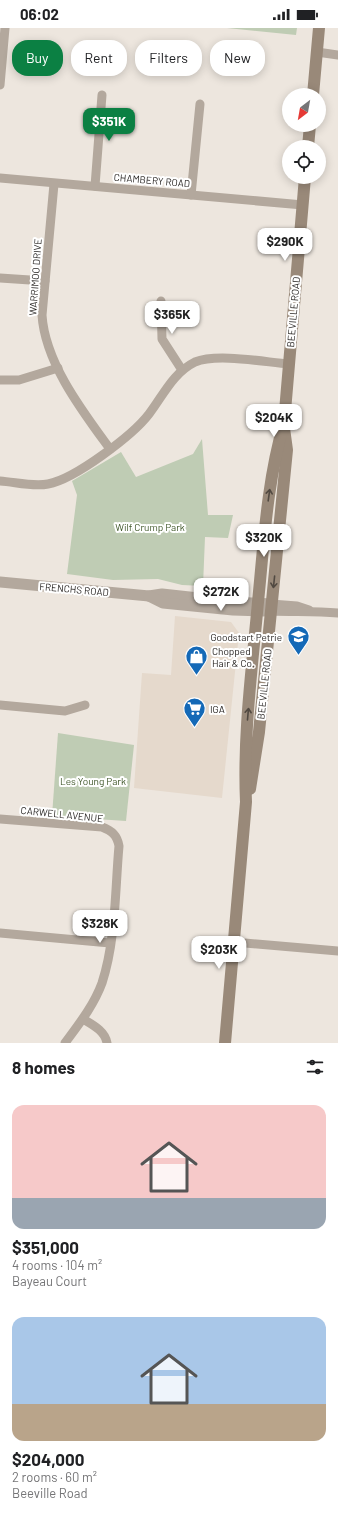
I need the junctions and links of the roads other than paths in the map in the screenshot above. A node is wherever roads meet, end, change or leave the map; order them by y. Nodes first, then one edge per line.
1 (5, 28) edge
2 (319, 28) edge
3 (2, 44) edge
4 (317, 52) junction
5 (338, 55) edge
6 (0, 85) edge
7 (314, 88) edge
8 (102, 95) dead end
9 (200, 104) dead end
10 (0, 178) edge
11 (54, 184) junction
12 (304, 184) edge
13 (95, 186) junction
14 (191, 195) junction
15 (303, 205) junction
16 (0, 278) edge
17 (45, 281) junction
18 (161, 301) dead end
19 (289, 364) junction
20 (58, 368) junction
21 (182, 370) junction
22 (0, 380) edge
23 (284, 423) junction
24 (110, 449) junction
25 (0, 481) edge
26 (0, 582) edge
27 (258, 607) junction
28 (271, 608) junction
29 (338, 613) edge
30 (0, 705) edge
31 (85, 705) dead end
32 (246, 802) junction
33 (0, 819) edge
34 (0, 933) edge
35 (234, 942) junction
36 (110, 943) junction
37 (338, 951) edge
38 (83, 1019) junction
39 (66, 1043) edge
40 (107, 1043) edge
41 (225, 1043) edge

1 - 3 street
2 - 4 main road
3 - 6 street
4 - 5 street
4 - 7 main road
8 - 13 street
9 - 14 street
10 - 11 street, CHAMBERY ROAD
11 - 13 street, CHAMBERY ROAD
11 - 17 street, WARRIMOO DRIVE
12 - 15 main road, BEEVILLE ROAD
13 - 14 street, CHAMBERY ROAD
14 - 15 street, CHAMBERY ROAD
15 - 19 main road, BEEVILLE ROAD
16 - 17 street
17 - 20 street, WARRIMOO DRIVE
18 - 21 street
19 - 21 street
19 - 23 main road, BEEVILLE ROAD
20 - 22 street
20 - 24 street, WARRIMOO DRIVE
21 - 24 street
27 -> 23 main road, BEEVILLE ROAD
23 -> 28 main road, BEEVILLE ROAD
24 - 25 street
26 - 27 street, FRENCHS ROAD
27 - 28 street, FRENCHS ROAD
32 -> 27 main road, BEEVILLE ROAD
28 - 29 street, FRENCHS ROAD
28 - 32 main road, BEEVILLE ROAD
30 - 31 street
32 - 35 main road, BEEVILLE ROAD
33 - 36 street, CARWELL AVENUE
34 - 36 street
35 - 37 street
35 - 41 main road, BEEVILLE ROAD
36 - 38 street, CARWELL AVENUE
38 - 39 street, CARWELL AVENUE
38 - 40 street

